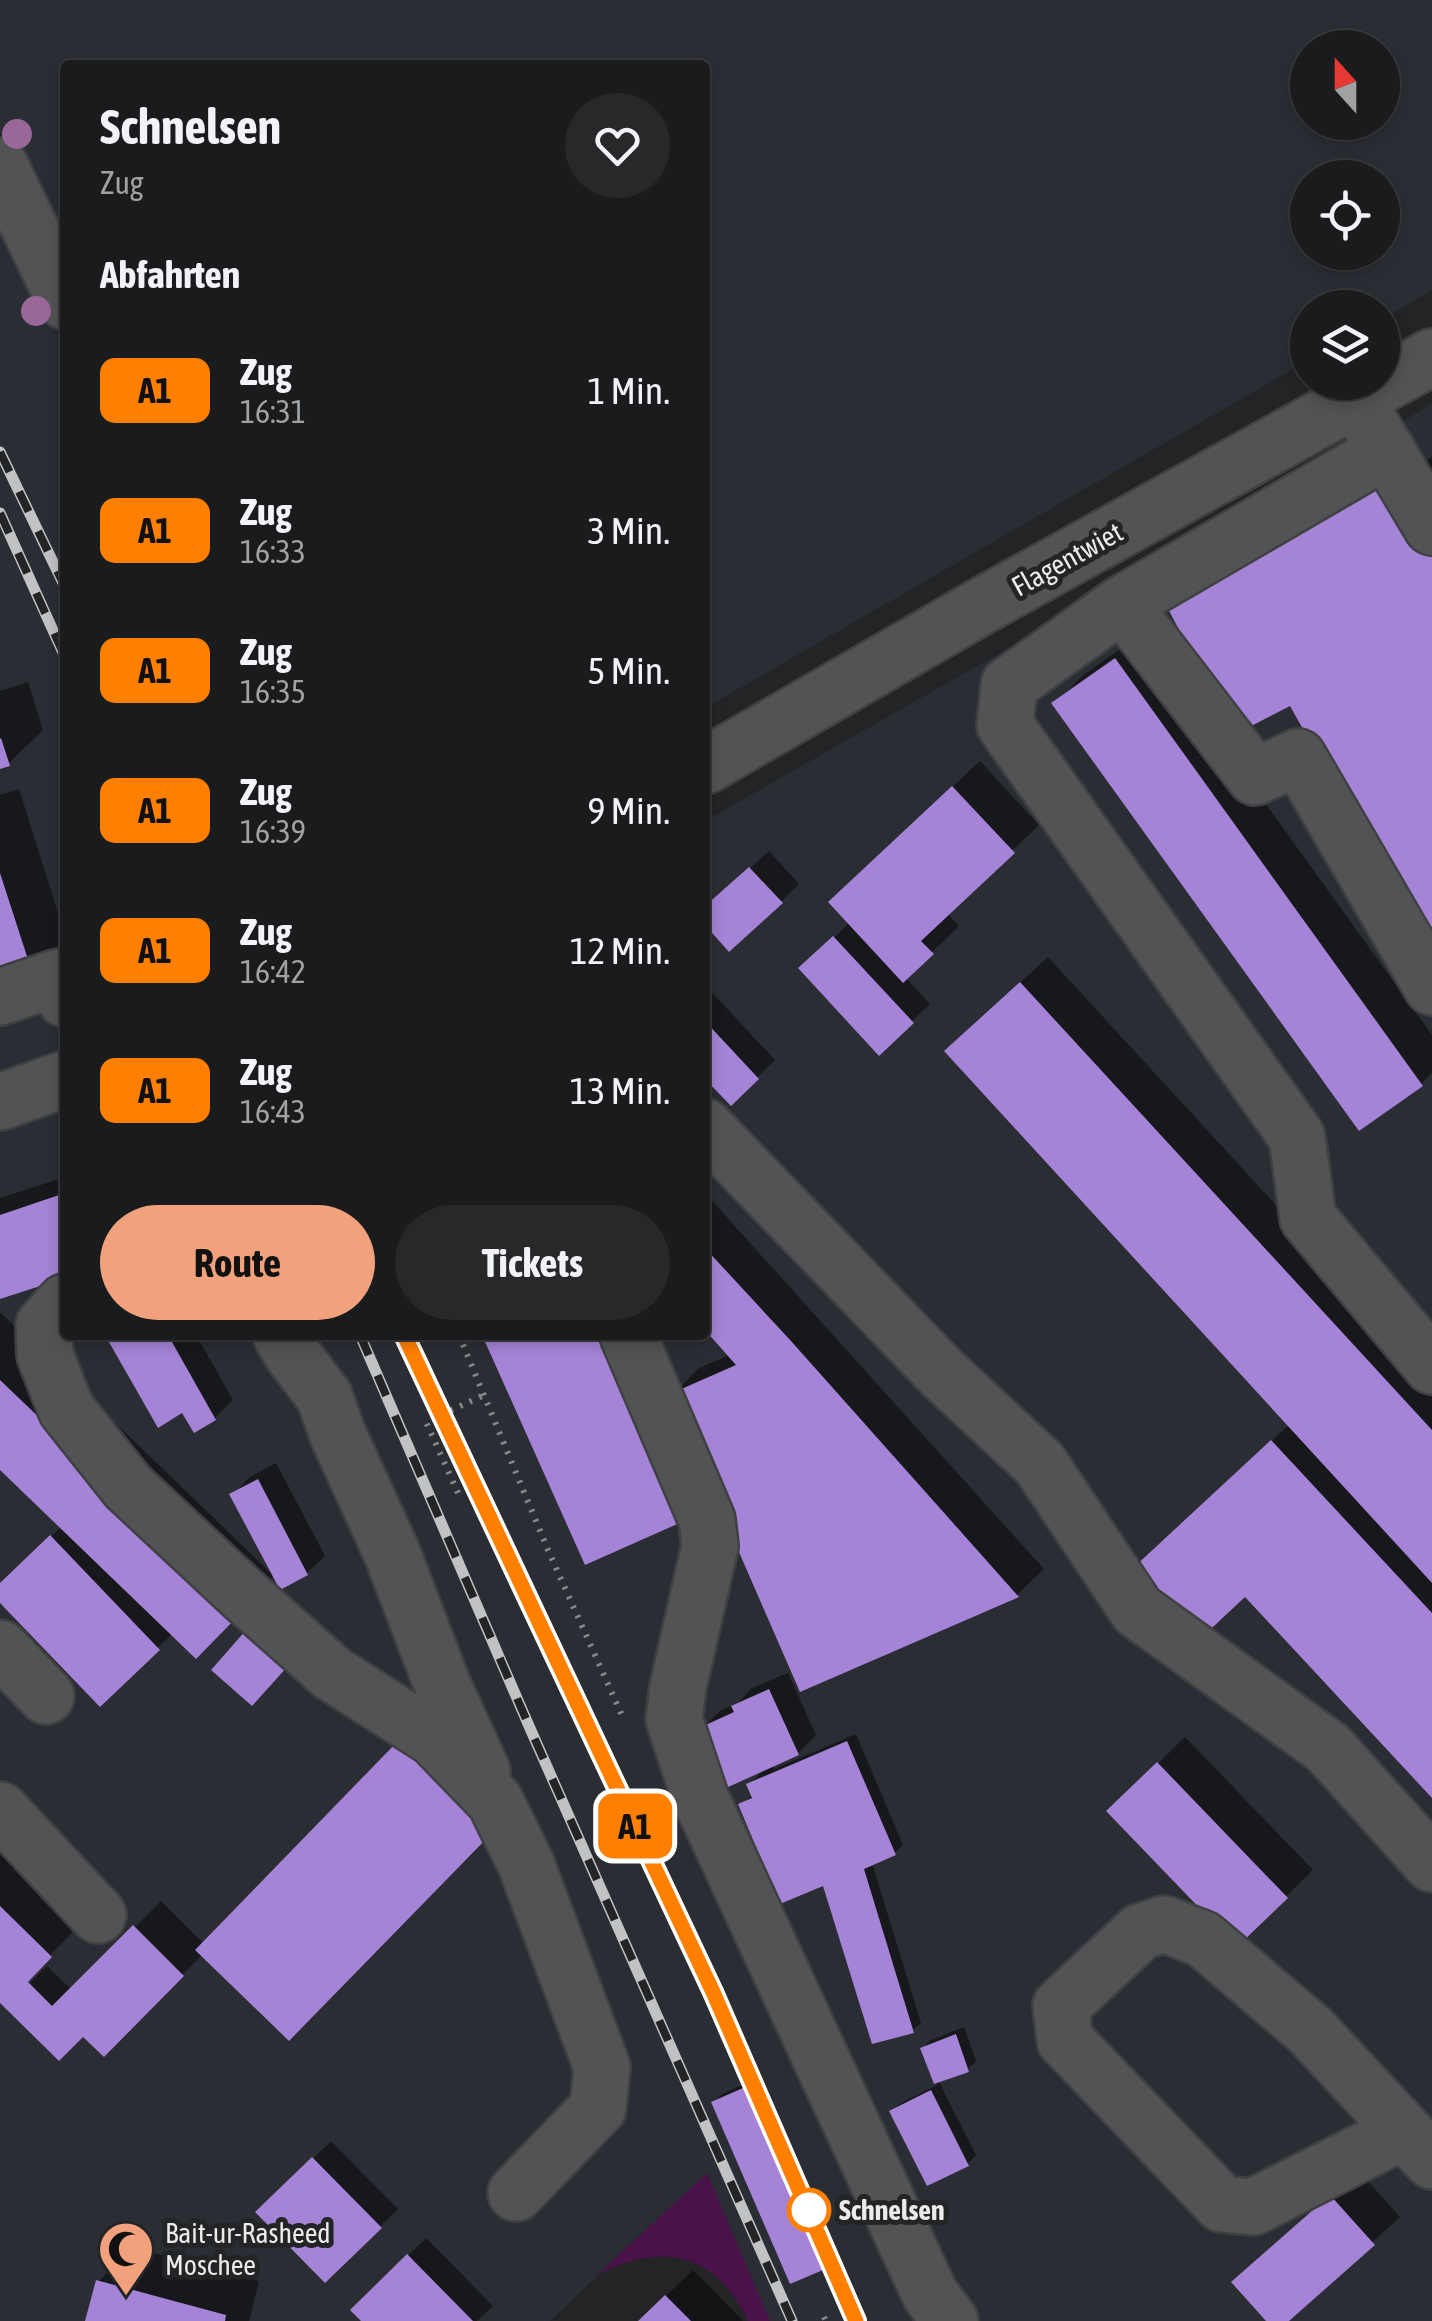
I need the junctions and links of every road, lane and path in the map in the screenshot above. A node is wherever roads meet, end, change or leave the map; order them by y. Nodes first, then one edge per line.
1 (0, 166) edge
2 (60, 291) edge
3 (1432, 357) edge
4 (1357, 401) junction
5 (1387, 450) junction
6 (1432, 527) edge
7 (1122, 604) junction
8 (710, 763) edge
9 (60, 981) edge
10 (1432, 987) edge
11 (0, 997) edge
12 (60, 1081) edge
13 (0, 1102) edge
14 (710, 1132) edge
15 (60, 1307) edge
16 (284, 1340) edge
17 (630, 1340) edge
18 (1432, 1366) edge
19 (484, 1396) dead end
20 (458, 1493) dead end
21 (0, 1648) edge
22 (46, 1696) dead end
23 (496, 1801) junction
24 (0, 1810) edge
25 (1432, 1864) edge
26 (98, 1915) dead end
27 (1418, 2146) edge
28 (516, 2193) dead end
29 (950, 2321) edge

1 - 2 street
3 - 4 street, Flagentwiet
4 - 5 street
4 - 8 street, Flagentwiet
5 - 6 street
5 - 7 street
7 - 10 street
7 - 18 street
9 - 11 street
12 - 13 street
14 - 25 street
15 - 23 street
16 - 23 street
17 - 29 street
19 - 20 path
21 - 22 street
23 - 28 street
24 - 26 street
27 - 27 street

